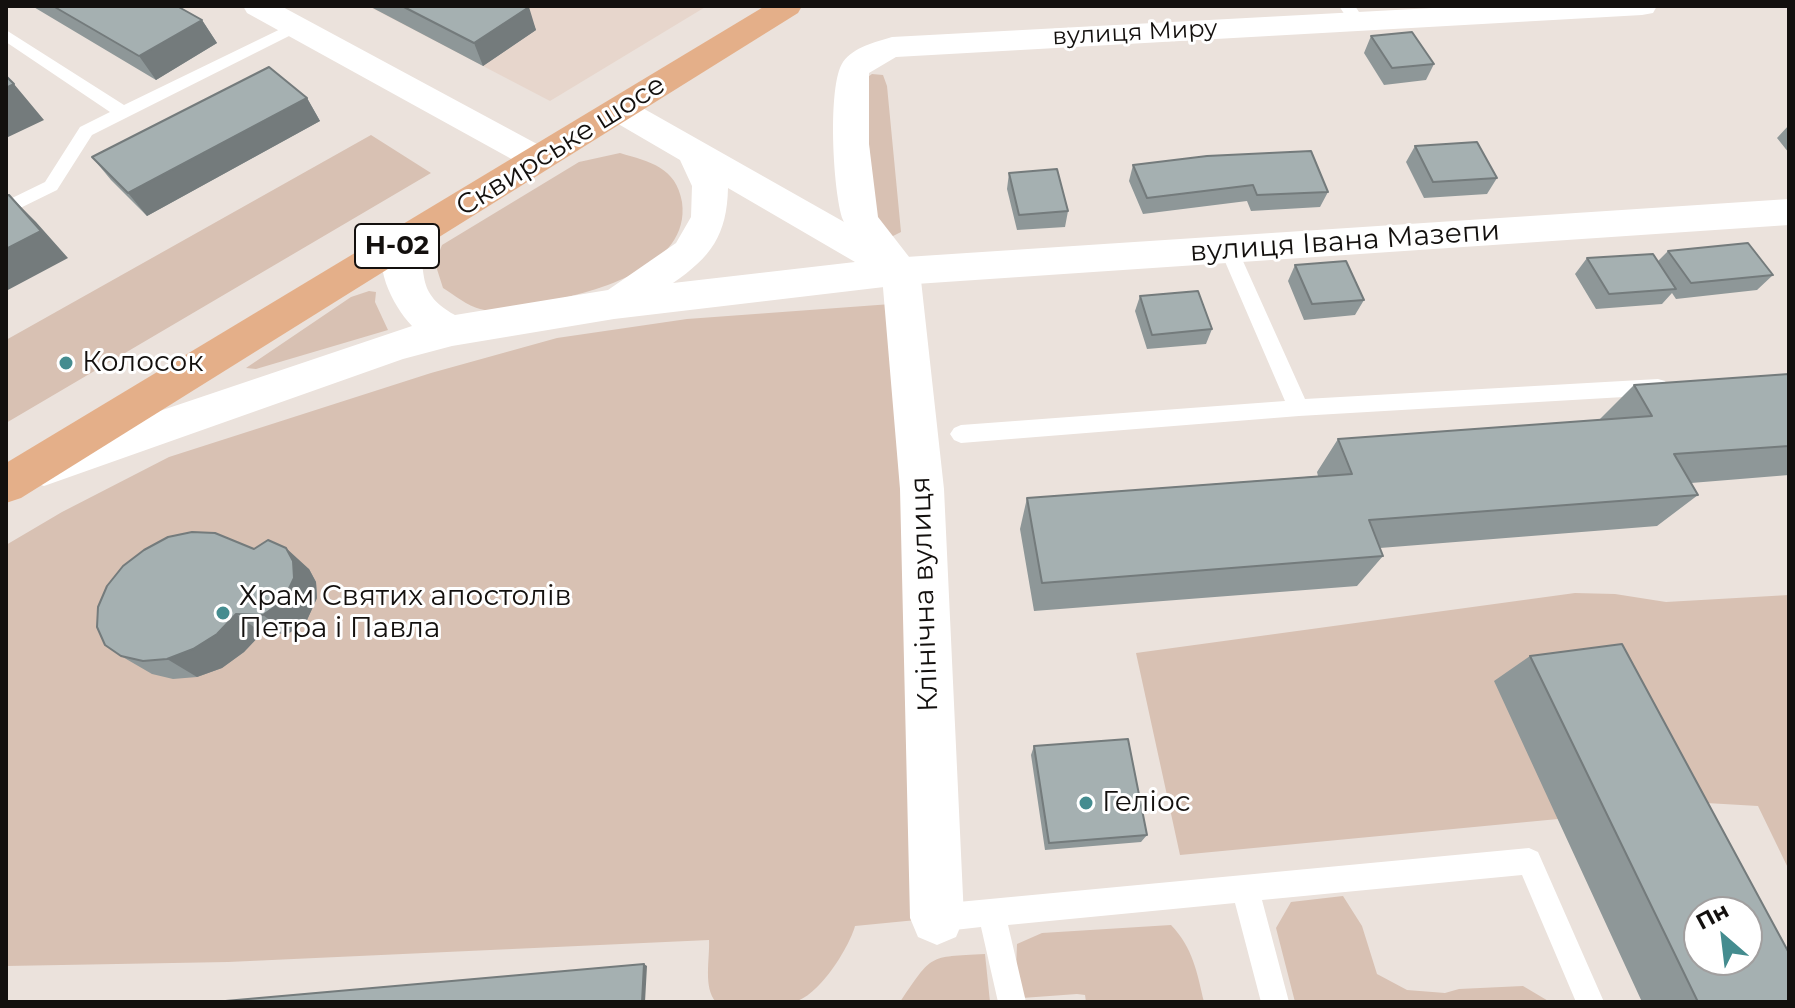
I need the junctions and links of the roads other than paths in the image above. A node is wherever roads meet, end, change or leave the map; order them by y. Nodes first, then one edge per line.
1 (258, 6) edge
2 (787, 6) edge
3 (1642, 6) edge
4 (1352, 14) edge
5 (295, 27) junction
6 (6, 35) edge
7 (620, 110) junction
8 (122, 112) junction
9 (694, 153) junction
10 (538, 159) junction
11 (6, 209) edge
12 (1789, 212) edge
13 (400, 244) junction
14 (1229, 250) junction
15 (901, 271) junction
16 (614, 304) junction
17 (452, 331) junction
18 (1678, 386) edge
19 (1299, 408) junction
20 (961, 434) dead end
21 (14, 480) edge
22 (1245, 889) junction
23 (992, 914) junction
24 (937, 918) joint
25 (1012, 1002) edge
26 (1275, 1002) edge
27 (1590, 1002) edge

1 - 5 street
2 - 7 main road, Сквирське шосе / Н-02
3 - 4 street, вулиця Миру
4 - 15 street, вулиця Миру
5 - 8 lane
5 - 10 street
6 - 8 lane
7 - 9 street
7 - 10 main road, Сквирське шосе / Н-02
8 - 11 lane
9 - 15 street
9 - 16 street
10 - 13 main road, Сквирське шосе / Н-02
12 - 14 street, вулиця Івана Мазепи
13 - 17 street
13 - 21 main road, Сквирське шосе / Н-02
14 - 15 street, вулиця Івана Мазепи
14 - 19 lane
15 - 16 street, вулиця Івана Мазепи
15 - 24 street, Клінічна вулиця
16 - 17 street, вулиця Івана Мазепи
17 - 21 street, вулиця Івана Мазепи
18 - 19 lane
19 - 20 lane
22 - 23 lane
22 - 26 lane
22 - 27 lane
23 - 24 lane
23 - 25 lane

